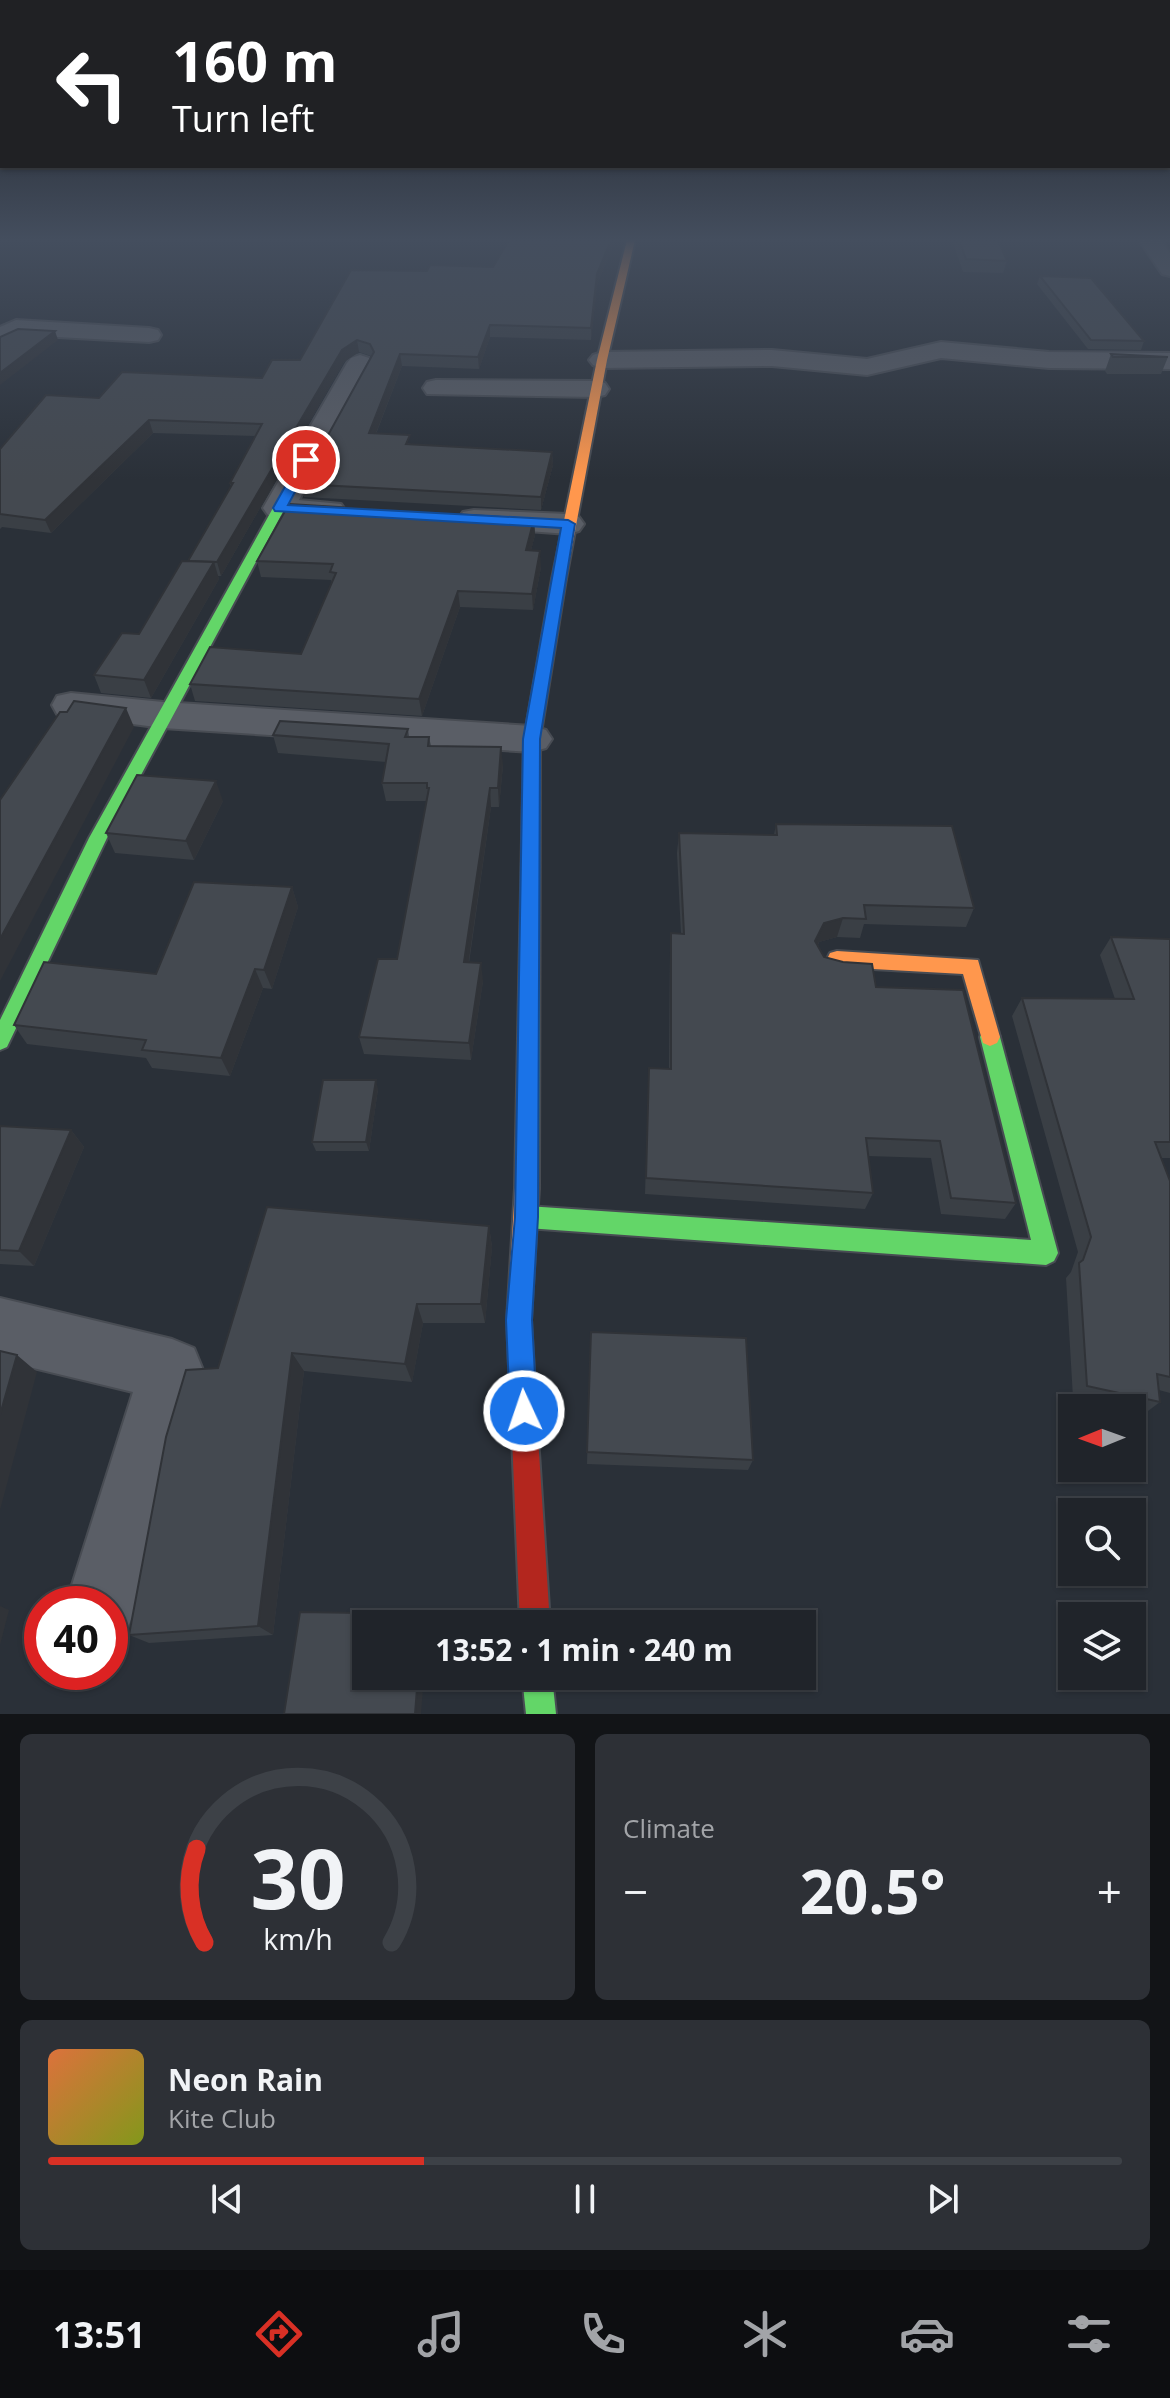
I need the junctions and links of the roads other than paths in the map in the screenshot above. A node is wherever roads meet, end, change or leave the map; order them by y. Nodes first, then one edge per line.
1 (612, 320) edge
2 (149, 335) dead end
3 (0, 338) edge
4 (602, 360) junction
5 (1170, 361) edge
6 (360, 363) dead end
7 (436, 388) dead end
8 (596, 389) junction
9 (279, 508) junction
10 (355, 512) edge
11 (446, 517) edge
12 (568, 524) junction
13 (71, 705) edge
14 (163, 715) junction
15 (532, 739) junction
16 (837, 959) edge
17 (0, 1041) edge
18 (527, 1217) junction
19 (0, 1329) edge
20 (107, 1586) edge
21 (534, 1610) edge
22 (538, 1690) edge
23 (541, 1714) edge

1 - 4 street
2 - 3 street
4 - 5 street
4 - 8 street
6 - 9 street
7 - 8 street
8 - 12 street
9 - 10 street
9 - 14 street
11 - 12 street
12 - 15 street
13 - 14 street
14 - 15 street
14 - 17 street
15 - 18 street
16 - 18 street
18 - 21 street
19 - 20 street
22 - 23 street

